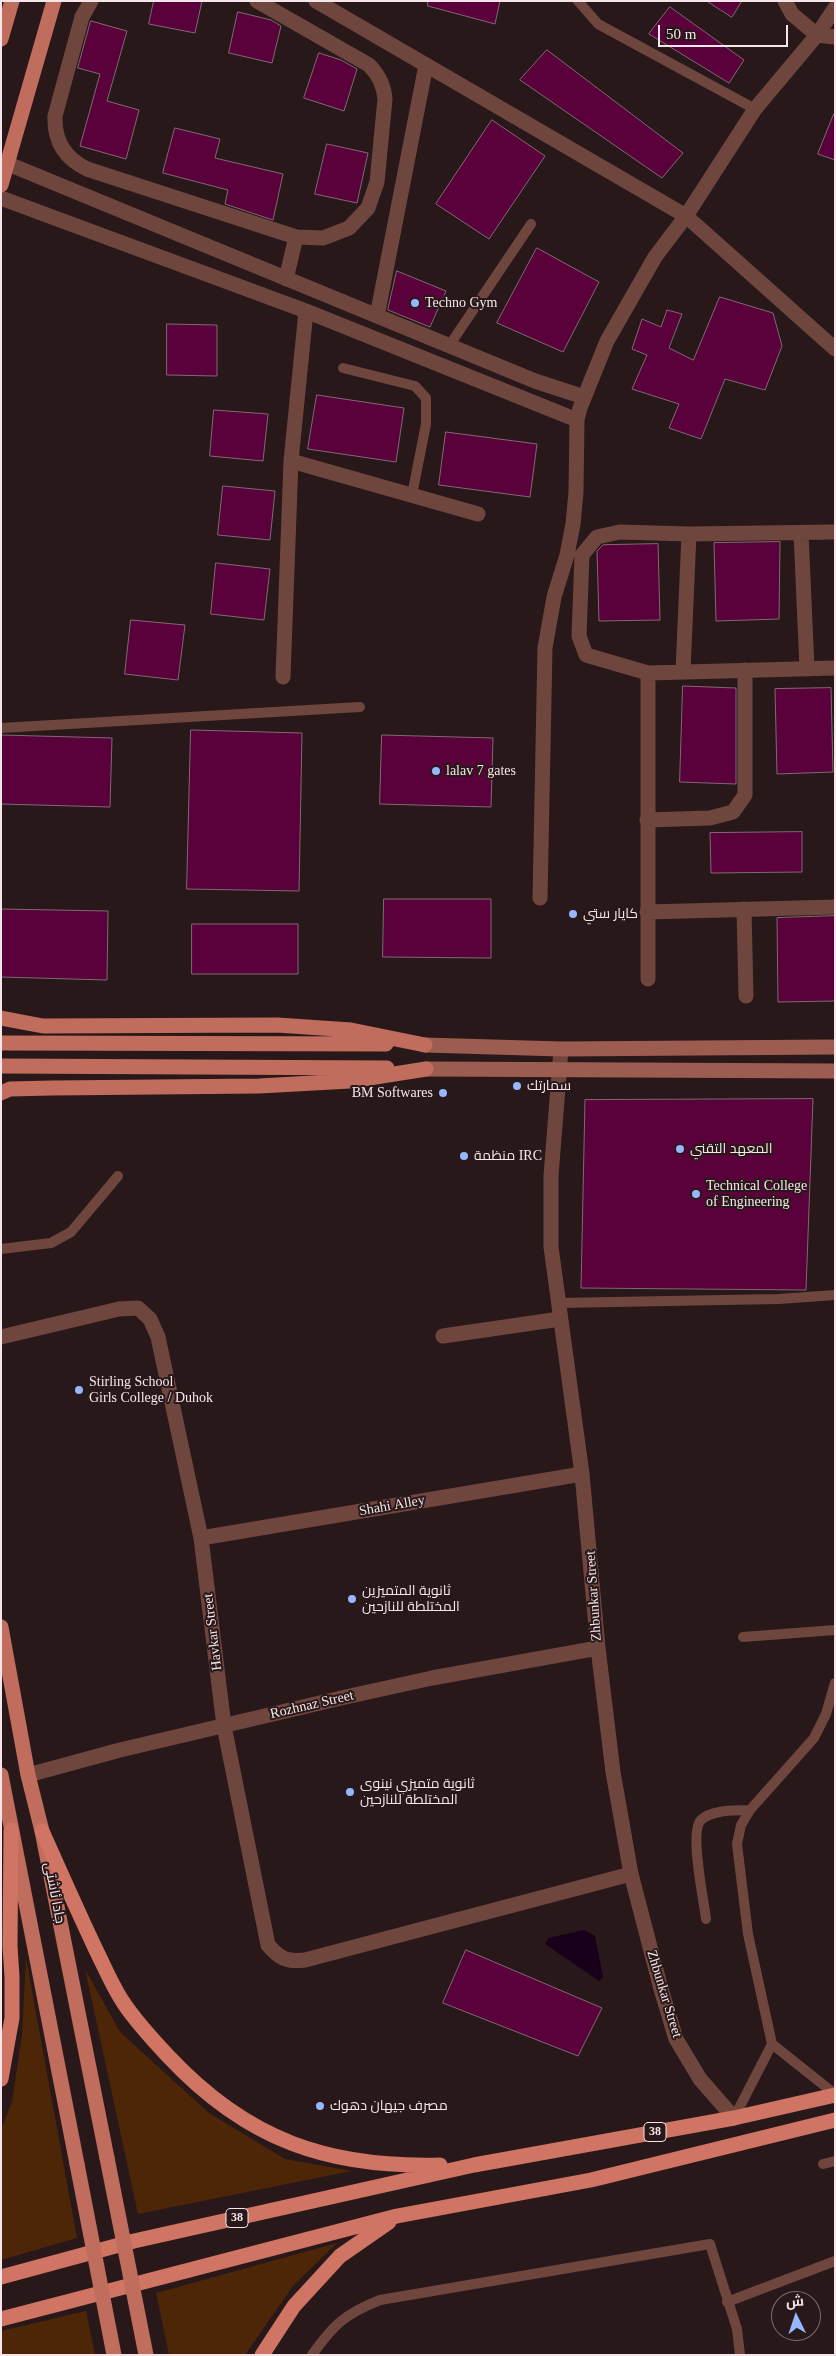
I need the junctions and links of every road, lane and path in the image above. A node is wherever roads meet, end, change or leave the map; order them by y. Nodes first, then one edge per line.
1 (12, 1) edge
2 (54, 1) edge
3 (91, 1) edge
4 (257, 1) edge
5 (316, 1) edge
6 (578, 1) edge
7 (785, 1) edge
8 (835, 8) edge
9 (4, 17) edge
10 (817, 35) junction
11 (835, 37) edge
12 (1, 39) edge
13 (426, 65) junction
14 (755, 109) junction
15 (6, 163) junction
16 (1, 185) edge
17 (1, 198) edge
18 (686, 216) junction
19 (531, 224) dead end
20 (296, 237) junction
21 (286, 279) junction
22 (306, 311) junction
23 (377, 316) junction
24 (449, 346) junction
25 (835, 350) edge
26 (343, 368) dead end
27 (535, 381) junction
28 (584, 397) junction
29 (527, 401) junction
30 (577, 420) junction
31 (291, 461) junction
32 (412, 495) junction
33 (478, 514) dead end
34 (835, 532) edge
35 (801, 533) junction
36 (689, 534) junction
37 (807, 668) junction
38 (835, 668) edge
39 (745, 670) junction
40 (684, 671) junction
41 (648, 673) junction
42 (283, 677) dead end
43 (360, 707) dead end
44 (1, 728) edge
45 (647, 820) junction
46 (540, 898) dead end
47 (835, 907) edge
48 (744, 909) junction
49 (647, 912) junction
50 (648, 979) dead end
51 (746, 996) dead end
52 (1, 1018) edge
53 (1, 1043) edge
54 (425, 1044) junction
55 (835, 1047) edge
56 (561, 1049) junction
57 (1, 1066) edge
58 (426, 1069) junction
59 (560, 1069) junction
60 (835, 1070) edge
61 (1, 1093) edge
62 (118, 1176) dead end
63 (1, 1249) edge
64 (835, 1295) edge
65 (558, 1303) junction
66 (560, 1319) junction
67 (444, 1336) dead end
68 (1, 1338) edge
69 (582, 1474) junction
70 (201, 1538) junction
71 (1, 1627) edge
72 (835, 1630) edge
73 (743, 1637) dead end
74 (598, 1648) junction
75 (835, 1683) edge
76 (224, 1726) junction
77 (28, 1775) junction
78 (1, 1776) edge
79 (750, 1810) junction
80 (11, 1830) junction
81 (42, 1831) junction
82 (631, 1874) junction
83 (706, 1919) dead end
84 (772, 2044) junction
85 (1, 2079) edge
86 (835, 2094) edge
87 (734, 2118) junction
88 (835, 2120) edge
89 (835, 2161) edge
90 (823, 2164) dead end
91 (474, 2165) junction
92 (397, 2216) junction
93 (835, 2261) edge
94 (1, 2277) edge
95 (727, 2302) junction
96 (1, 2319) edge
97 (114, 2355) edge
98 (146, 2355) edge
99 (262, 2355) edge
100 (312, 2355) edge
101 (740, 2355) edge

1 - 9 main road
2 - 15 main road
3 - 20 street
4 - 20 street
5 - 13 street
6 - 14 lane
7 - 10 street
8 - 10 street
9 - 12 main road
10 - 11 street
10 - 14 street
13 - 18 street
13 - 23 street
14 - 18 street
15 - 16 main road
15 - 21 street
17 - 22 street
18 - 25 street
18 - 28 street
19 - 24 lane
20 - 21 street
21 - 23 street
22 - 29 street
22 - 31 street
23 - 24 street
24 - 27 street
26 - 32 lane
27 - 28 street
27 - 29 street
28 - 30 street
29 - 30 street
30 - 46 street
31 - 32 street
31 - 42 street
32 - 33 street
34 - 35 street
35 - 36 street
35 - 37 street
36 - 40 street
36 - 41 street
37 - 38 street
37 - 39 street
39 - 40 street
39 - 45 street
40 - 41 street
41 - 45 street
43 - 44 lane
45 - 49 street
47 - 48 street
48 - 49 street
48 - 51 street
49 - 50 street
52 - 54 main road
53 - 54 main road
54 - 56 main road
55 - 56 main road
56 - 59 street, Zhbunkar Street
57 - 58 main road
58 - 59 main road
58 - 61 main road
59 - 60 main road
59 - 65 street, Zhbunkar Street
62 - 63 lane
64 - 65 lane
65 - 66 street, Zhbunkar Street
66 - 67 street
66 - 69 street, Zhbunkar Street
68 - 70 street, Havkar Street
69 - 70 street, Shahi Alley
69 - 74 street, Zhbunkar Street
70 - 76 street, Havkar Street
71 - 77 main road, جادا ئاشتی
72 - 73 lane
74 - 76 street, Rozhnaz Street
74 - 82 street, Zhbunkar Street
75 - 79 lane
76 - 77 street, Rozhnaz Street
76 - 82 street, Havkar Street
77 - 81 main road, جادا ئاشتی
78 - 80 main road
79 - 83 lane
79 - 84 lane
80 - 85 highway
80 - 97 main road, bridge
81 - 91 highway
81 - 98 main road, جادا ئاشتی, bridge
82 - 87 street, Zhbunkar Street
84 - 86 lane
84 - 87 lane
86 - 87 highway, 38
87 - 91 highway, 38
88 - 92 highway, 38
89 - 90 lane
91 - 94 highway, 38
92 - 96 highway, 38
92 - 99 highway
93 - 95 lane
95 - 100 lane
95 - 101 lane

